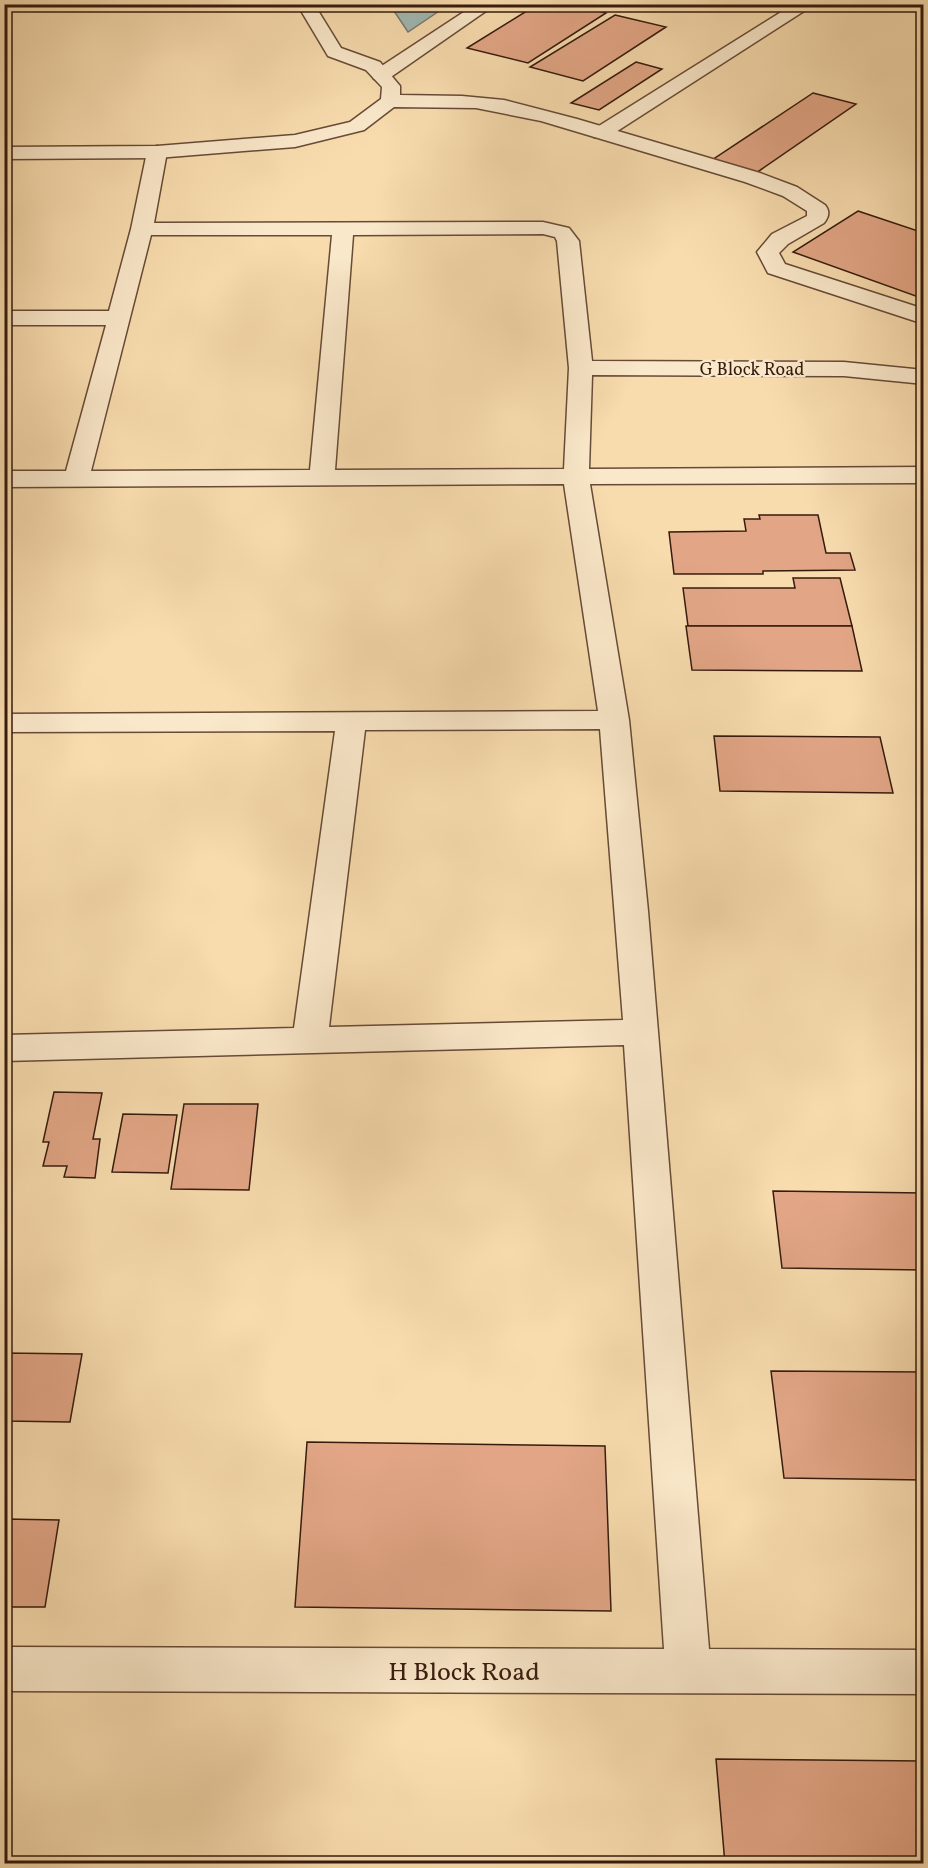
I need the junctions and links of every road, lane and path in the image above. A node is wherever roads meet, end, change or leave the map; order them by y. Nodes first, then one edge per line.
1 (305, 4) edge
2 (488, 4) edge
3 (807, 4) edge
4 (381, 75) junction
5 (390, 101) junction
6 (601, 134) junction
7 (157, 152) junction
8 (4, 153) edge
9 (142, 228) junction
10 (343, 229) junction
11 (4, 318) edge
12 (119, 318) junction
13 (924, 318) edge
14 (581, 368) junction
15 (924, 377) edge
16 (924, 475) edge
17 (77, 478) junction
18 (322, 478) junction
19 (576, 478) junction
20 (4, 479) edge
21 (614, 720) junction
22 (351, 721) junction
23 (4, 723) edge
24 (640, 1032) junction
25 (310, 1041) junction
26 (4, 1048) edge
27 (4, 1669) edge
28 (688, 1672) junction
29 (924, 1672) edge

1 - 4 street
2 - 4 street
3 - 6 street
4 - 5 street
5 - 6 street
5 - 7 street
6 - 13 street
7 - 8 street
7 - 9 street
9 - 10 street
9 - 12 street
10 - 14 street
10 - 18 street
11 - 12 street
12 - 17 street
14 - 15 street, G Block Road
14 - 19 street
16 - 19 street
17 - 18 street
17 - 20 street
18 - 19 street
19 - 21 street
21 - 22 street
21 - 24 street
22 - 23 street
22 - 25 street
24 - 25 street
24 - 28 street
25 - 26 street
27 - 28 street, H Block Road
28 - 29 street, H Block Road

